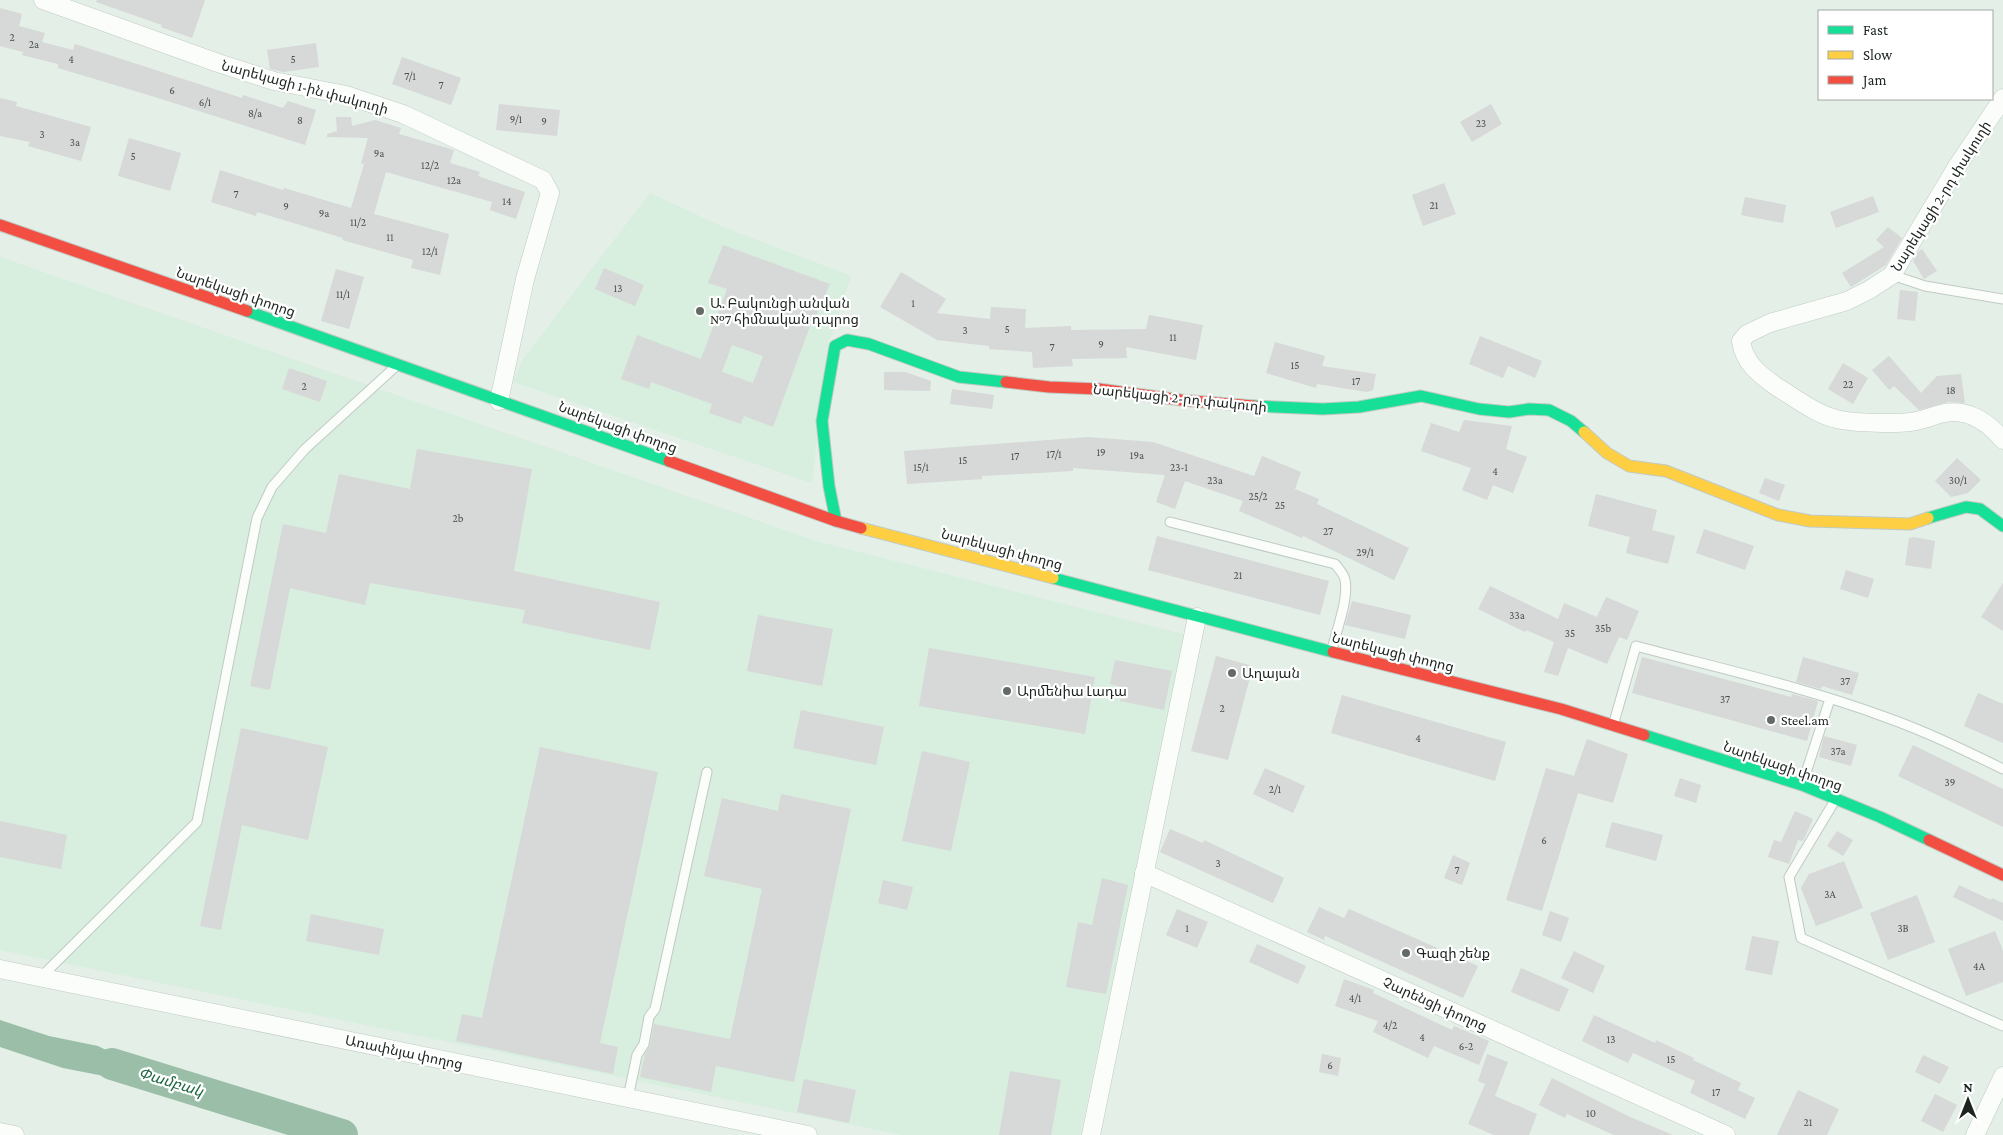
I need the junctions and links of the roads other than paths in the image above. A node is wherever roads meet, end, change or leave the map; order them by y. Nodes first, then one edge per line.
1 (43, 0) edge
2 (2003, 98) edge
3 (0, 225) edge
4 (1892, 275) junction
5 (2003, 298) edge
6 (398, 364) junction
7 (499, 401) junction
8 (2003, 440) edge
9 (836, 521) junction
10 (1170, 522) dead end
11 (2003, 526) edge
12 (1197, 617) junction
13 (1331, 652) junction
14 (1830, 699) junction
15 (1612, 726) junction
16 (2003, 769) edge
17 (707, 772) dead end
18 (1802, 786) junction
19 (1836, 799) junction
20 (1144, 873) junction
21 (2003, 875) edge
22 (0, 969) edge
23 (41, 977) junction
24 (2003, 1026) edge
25 (2003, 1076) edge
26 (628, 1098) junction
27 (0, 1132) edge
28 (15, 1135) edge
29 (808, 1135) edge
30 (1091, 1135) edge
31 (1726, 1135) edge
32 (1976, 1135) edge

1 - 7 street, Նարեկացի 1-ին փակուղի
2 - 4 street, Նարեկացի 2-րդ փակուղի
3 - 6 main road, Նարեկացի փողոց
4 - 5 lane
4 - 8 street, Նարեկացի 2-րդ փակուղի
6 - 7 main road, Նարեկացի փողոց
6 - 23 lane
7 - 9 main road, Նարեկացի փողոց
9 - 11 main road, Նարեկացի 2-րդ փակուղի
9 - 12 main road, Նարեկացի փողոց
10 - 13 lane
12 - 13 main road, Նարեկացի փողոց
12 - 20 street
13 - 15 main road, Նարեկացի փողոց
14 - 15 lane
14 - 16 lane
14 - 18 lane
15 - 18 main road, Նարեկացի փողոց
17 - 26 lane
18 - 19 main road, Նարեկացի փողոց
19 - 21 main road, Նարեկացի փողոց
19 - 24 lane
20 - 30 street
20 - 31 street, Չարենցի փողոց
22 - 23 street, Առափնյա փողոց
23 - 26 street, Առափնյա փողոց
25 - 32 street
26 - 29 street, Առափնյա փողոց
27 - 28 street

